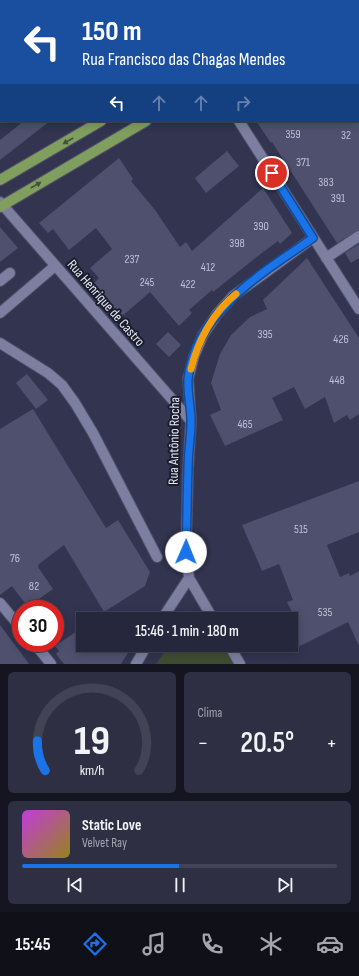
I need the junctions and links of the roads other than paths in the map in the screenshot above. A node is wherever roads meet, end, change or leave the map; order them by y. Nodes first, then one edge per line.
1 (99, 122) edge
2 (144, 122) edge
3 (240, 122) edge
4 (0, 180) edge
5 (1, 205) edge
6 (359, 236) edge
7 (313, 238) junction
8 (326, 258) junction
9 (55, 266) junction
10 (10, 273) dead end
11 (0, 281) edge
12 (359, 309) edge
13 (0, 313) edge
14 (0, 343) edge
15 (191, 421) junction
16 (157, 557) dead end
17 (189, 578) junction
18 (0, 603) edge
19 (167, 612) edge
20 (210, 612) edge
21 (12, 617) edge
22 (41, 652) edge
23 (143, 652) edge
24 (233, 652) edge
25 (51, 664) edge
26 (136, 664) edge
27 (240, 664) edge

1 -> 4 main road
5 -> 2 main road
3 - 7 street
5 - 9 street, Rua Henrique de Castro
6 - 8 street
7 - 8 street
7 - 15 street, Rua Antônio Rocha
8 - 12 street
9 - 13 street
9 - 15 street, Rua Henrique de Castro
10 - 11 street
14 - 16 street
15 - 17 street, Rua Antônio Rocha
17 - 19 street
17 - 20 street
18 - 21 street
22 - 25 street
23 - 26 street
24 - 27 street

